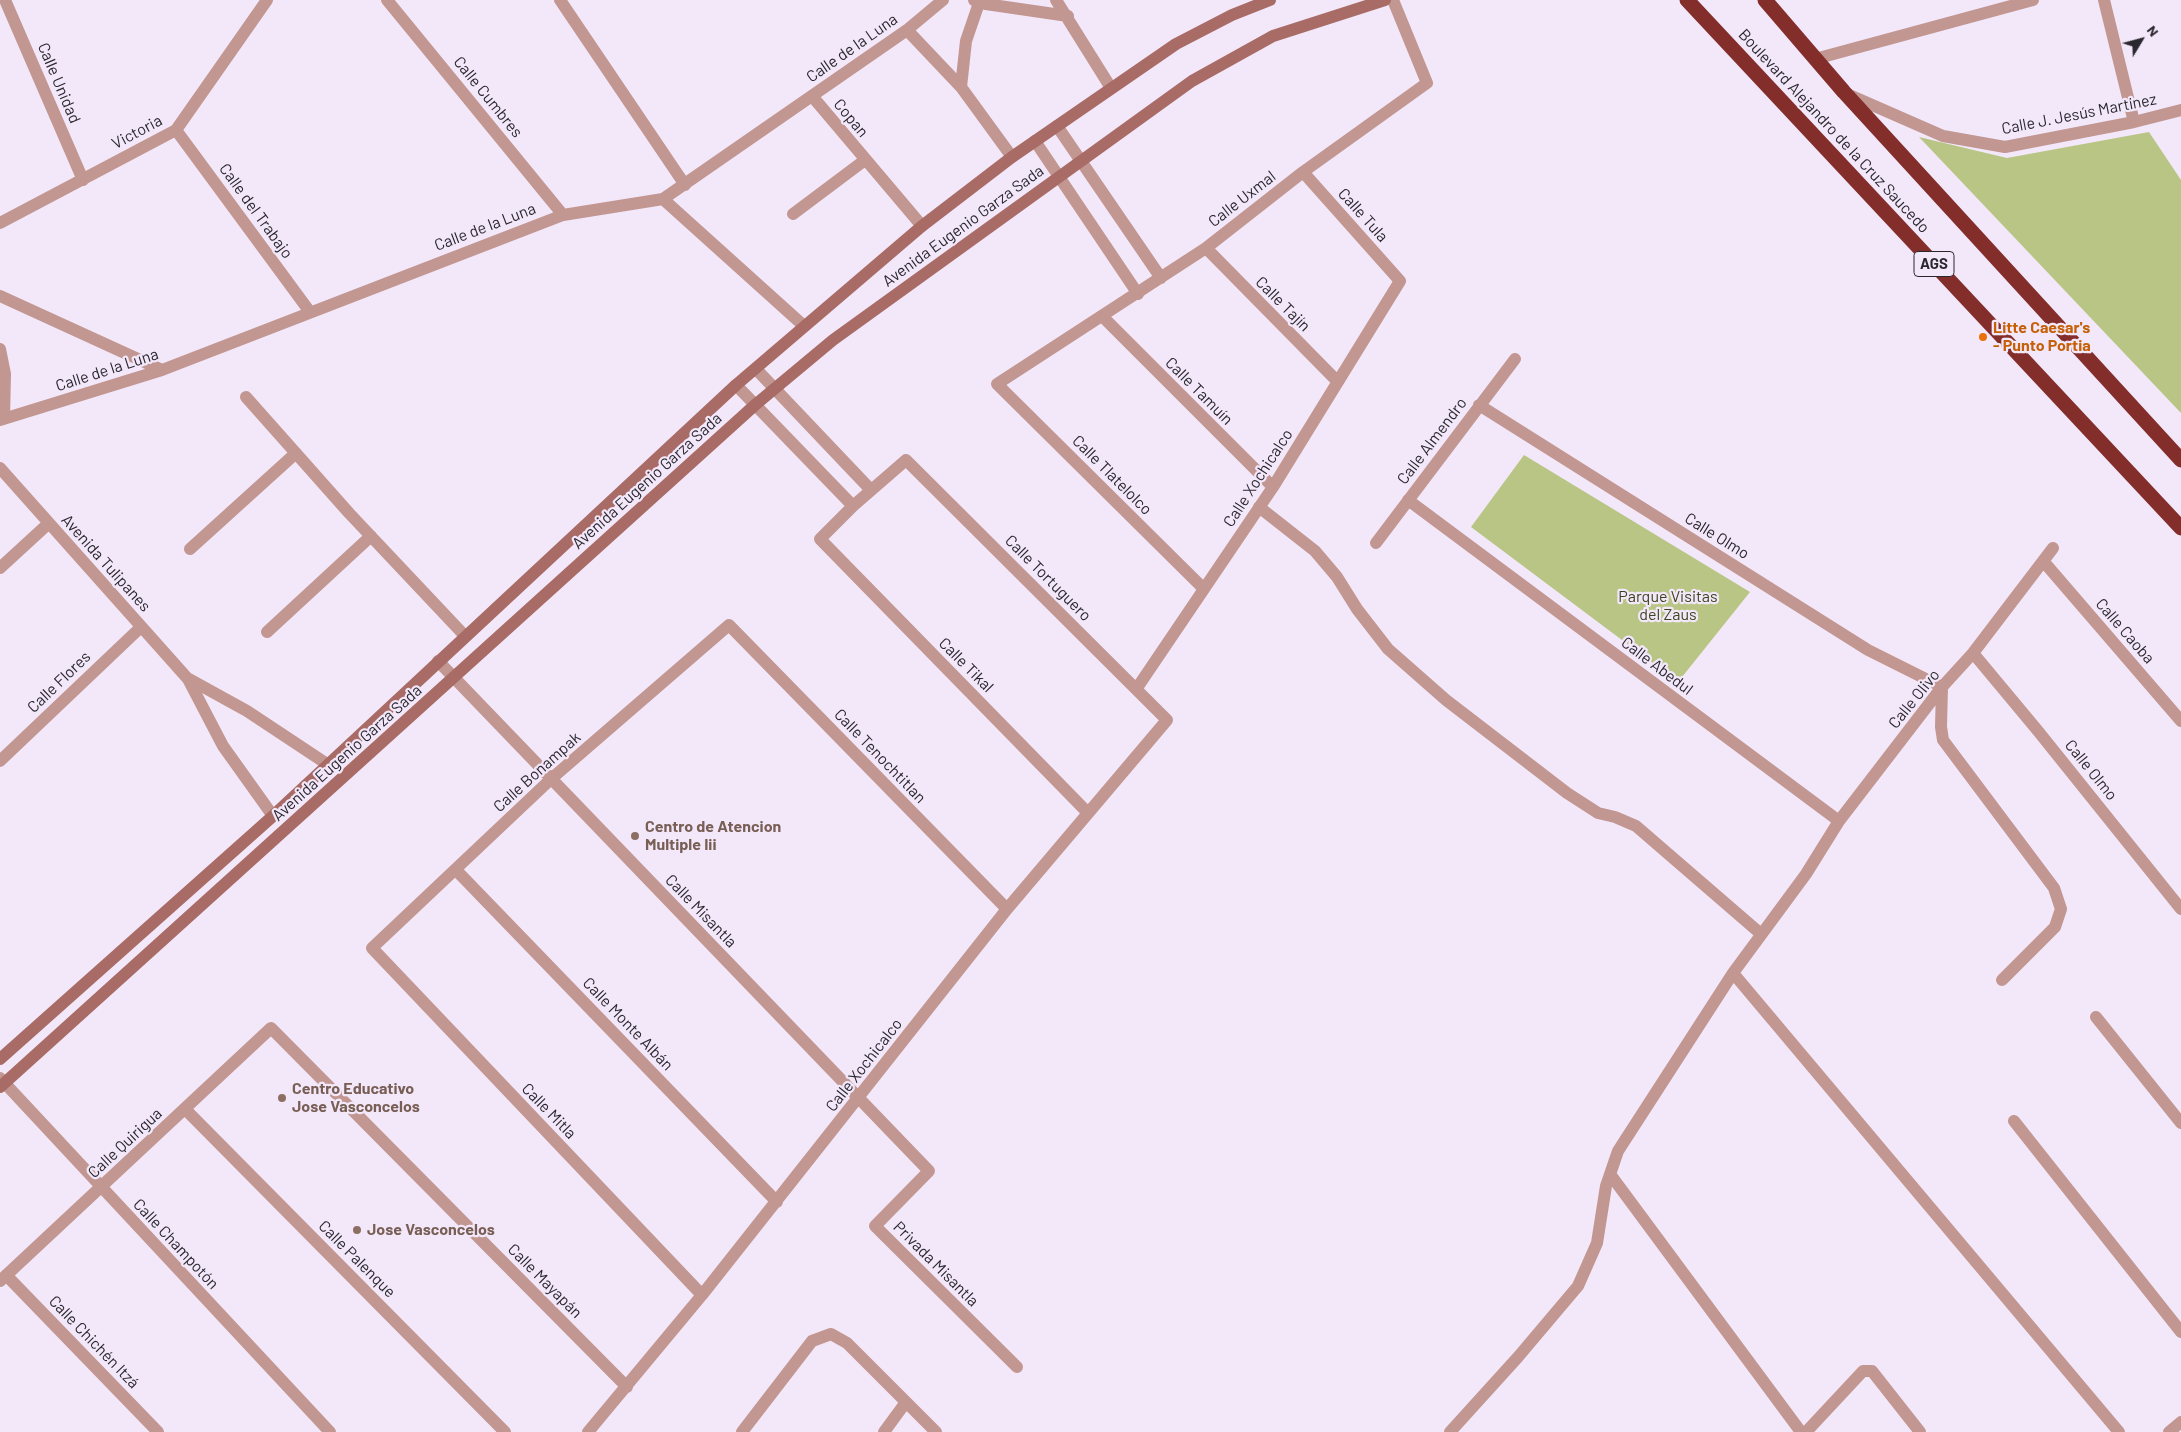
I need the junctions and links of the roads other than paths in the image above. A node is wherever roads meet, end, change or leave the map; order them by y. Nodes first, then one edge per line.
1 (5, 0) edge
2 (387, 0) edge
3 (560, 0) edge
4 (943, 0) edge
5 (1056, 0) edge
6 (1270, 0) edge
7 (1385, 0) edge
8 (1393, 0) edge
9 (1687, 0) edge
10 (1764, 0) edge
11 (2033, 0) edge
12 (2104, 0) edge
13 (264, 1) edge
14 (976, 2) edge
15 (1068, 16) junction
16 (907, 30) junction
17 (1814, 58) junction
18 (961, 87) junction
19 (1111, 88) junction
20 (1844, 92) junction
21 (812, 96) junction
22 (2181, 110) edge
23 (2134, 122) junction
24 (1057, 126) junction
25 (176, 130) junction
26 (1035, 142) junction
27 (1012, 157) junction
28 (865, 160) junction
29 (1080, 162) junction
30 (1303, 172) junction
31 (1059, 177) junction
32 (83, 180) junction
33 (685, 185) junction
34 (663, 199) junction
35 (793, 214) dead end
36 (563, 215) junction
37 (0, 223) edge
38 (922, 226) junction
39 (1206, 248) junction
40 (1161, 278) junction
41 (1400, 280) joint
42 (1138, 294) junction
43 (0, 296) edge
44 (310, 312) junction
45 (1103, 317) junction
46 (804, 326) junction
47 (0, 349) edge
48 (1514, 359) dead end
49 (756, 369) junction
50 (162, 370) junction
51 (1338, 382) junction
52 (998, 384) joint
53 (736, 385) junction
54 (774, 389) junction
55 (246, 396) dead end
56 (755, 405) junction
57 (1479, 405) junction
58 (2, 420) edge
59 (296, 453) junction
60 (2181, 460) edge
61 (0, 468) edge
62 (1272, 487) junction
63 (871, 490) junction
64 (1408, 500) junction
65 (853, 506) junction
66 (1259, 507) junction
67 (49, 523) junction
68 (2181, 528) edge
69 (371, 536) junction
70 (1376, 543) dead end
71 (190, 548) dead end
72 (2053, 548) dead end
73 (2044, 562) junction
74 (0, 568) edge
75 (1204, 590) junction
76 (729, 625) joint
77 (141, 627) junction
78 (267, 632) dead end
79 (464, 636) junction
80 (1973, 653) junction
81 (438, 661) junction
82 (455, 677) junction
83 (188, 679) junction
84 (1942, 687) junction
85 (1137, 688) junction
86 (1167, 720) joint
87 (2181, 722) edge
88 (0, 761) edge
89 (327, 764) junction
90 (551, 779) junction
91 (1088, 812) junction
92 (273, 816) junction
93 (1839, 821) junction
94 (456, 870) junction
95 (2179, 903) edge
96 (1007, 909) junction
97 (1761, 934) junction
98 (372, 948) joint
99 (1733, 973) junction
100 (2002, 980) dead end
101 (2096, 1017) dead end
102 (271, 1028) joint
103 (0, 1059) edge
104 (2, 1083) edge
105 (859, 1097) junction
106 (185, 1109) junction
107 (2014, 1121) dead end
108 (2181, 1123) edge
109 (1610, 1174) junction
110 (101, 1188) junction
111 (777, 1202) junction
112 (3, 1278) edge
113 (702, 1295) junction
114 (2181, 1332) edge
115 (1016, 1367) dead end
116 (627, 1387) junction
117 (906, 1402) junction
118 (2181, 1422) edge
119 (158, 1432) edge
120 (330, 1432) edge
121 (505, 1432) edge
122 (588, 1432) edge
123 (742, 1432) edge
124 (884, 1432) edge
125 (936, 1432) edge
126 (1450, 1432) edge
127 (1800, 1432) edge
128 (1806, 1432) edge
129 (1920, 1432) edge
130 (2119, 1432) edge
131 (2170, 1432) edge

1 - 32 street, Calle Unidad
2 - 36 street, Calle Cumbres
3 - 33 street
4 - 16 street, Calle de la Luna
5 - 15 street
6 - 19 main road, Avenida Eugenio Garza Sada
7 - 29 main road, Avenida Eugenio Garza Sada
8 - 30 street, Calle Uxmal
9 - 68 highway, Boulevard Alejandro de la Cruz Saucedo / AGS
10 - 17 highway, Boulevard Alejandro de la Cruz Saucedo
11 - 17 street
12 - 23 street
13 - 25 street, Victoria
14 - 15 street
14 - 18 street
15 - 19 street
16 - 18 street
16 - 21 street, Calle de la Luna
17 - 20 highway, Boulevard Alejandro de la Cruz Saucedo
18 - 27 street
19 - 24 main road, Avenida Eugenio Garza Sada
20 - 23 street, Calle J. Jesús Martínez
20 - 60 highway, Boulevard Alejandro de la Cruz Saucedo
21 - 28 street, Copan
21 - 33 street, Calle de la Luna
22 - 23 street, Calle J. Jesús Martínez
24 - 26 main road, Avenida Eugenio Garza Sada
24 - 29 street
25 - 32 street, Victoria
25 - 44 street, Calle del Trabajo
26 - 27 main road, Avenida Eugenio Garza Sada
26 - 31 street
27 - 38 main road, Avenida Eugenio Garza Sada
28 - 35 street
28 - 38 street, Copan
29 - 31 main road, Avenida Eugenio Garza Sada
29 - 40 street
30 - 39 street, Calle Uxmal
30 - 41 street, Calle Tula
31 - 42 street
31 - 54 main road, Avenida Eugenio Garza Sada
32 - 37 street, Victoria
33 - 34 street, Calle de la Luna
34 - 36 street, Calle de la Luna
34 - 46 street
36 - 44 street, Calle de la Luna
38 - 46 main road, Avenida Eugenio Garza Sada
39 - 40 street, Calle Uxmal
39 - 51 street, Calle Tajín
40 - 42 street, Calle Uxmal
41 - 51 street, Calle Xochicalco
42 - 45 street, Calle Uxmal
43 - 50 street
44 - 50 street, Calle de la Luna
45 - 52 street, Calle Uxmal
45 - 62 street, Calle Tamuín
46 - 49 main road, Avenida Eugenio Garza Sada
47 - 58 street
48 - 57 street, Calle Almendro
49 - 53 main road, Avenida Eugenio Garza Sada
49 - 54 street
50 - 58 street, Calle de la Luna
51 - 62 street, Calle Xochicalco
52 - 75 street, Calle Tlatelolco
53 - 56 street
53 - 79 main road, Avenida Eugenio Garza Sada
54 - 56 main road, Avenida Eugenio Garza Sada
54 - 63 street
55 - 59 street
56 - 65 street
56 - 82 main road, Avenida Eugenio Garza Sada
57 - 64 street, Calle Almendro
57 - 84 street, Calle Olmo
59 - 69 street
59 - 71 street
61 - 67 street, Avenida Tulipanes
62 - 66 street, Calle Xochicalco
63 - 65 street
63 - 85 street, Calle Tortuguero
64 - 70 street, Calle Almendro
64 - 93 street, Calle Abedul
65 - 91 street, Calle Tikal
66 - 75 street, Calle Xochicalco
66 - 97 street
67 - 74 street
67 - 77 street, Avenida Tulipanes
69 - 78 street
69 - 79 street
72 - 73 street, Calle Olivo
73 - 80 street, Calle Olivo
73 - 87 street, Calle Caoba
75 - 85 street, Calle Xochicalco
76 - 90 street, Calle Bonampak
76 - 96 street, Calle Tenochtitlan
77 - 83 street, Avenida Tulipanes
77 - 88 street, Calle Flores
79 - 81 main road, Avenida Eugenio Garza Sada
80 - 84 street, Calle Olivo
80 - 95 street, Calle Olmo
81 - 82 street, Calle Misantla
81 - 89 main road, Avenida Eugenio Garza Sada
82 - 90 street, Calle Misantla
82 - 104 main road, Avenida Eugenio Garza Sada
83 - 89 street, Avenida Tulipanes
83 - 92 street, Avenida Tulipanes
84 - 93 street, Calle Olivo
84 - 100 street
85 - 86 street, Calle Tortuguero
86 - 91 street, Calle Xochicalco
89 - 92 main road, Avenida Eugenio Garza Sada
90 - 94 street, Calle Bonampak
90 - 105 street, Calle Misantla
91 - 96 street, Calle Xochicalco
92 - 103 main road, Avenida Eugenio Garza Sada
93 - 97 street, Calle Olivo
94 - 98 street, Calle Bonampak
94 - 111 street, Calle Monte Albán
96 - 105 street, Calle Xochicalco
97 - 99 street, Calle Olivo
98 - 113 street, Calle Mitla
99 - 109 street, Calle Olivo
99 - 130 street
101 - 108 street
102 - 106 street, Calle Quirigua
102 - 116 street, Calle Mayapán
104 - 110 street, Calle Champotón
105 - 111 street, Calle Xochicalco
105 - 115 street, Privada Misantla
106 - 110 street, Calle Quirigua
106 - 121 street, Calle Palenque
107 - 114 street
109 - 126 street, Calle Olivo
109 - 127 street
110 - 112 street, Calle Quirigua
110 - 120 street, Calle Champotón
111 - 113 street, Calle Xochicalco
112 - 119 street, Calle Chichén Itzá
113 - 116 street, Calle Xochicalco
116 - 122 street, Calle Xochicalco
117 - 123 street
117 - 124 street
117 - 125 street
118 - 131 street
128 - 129 street

